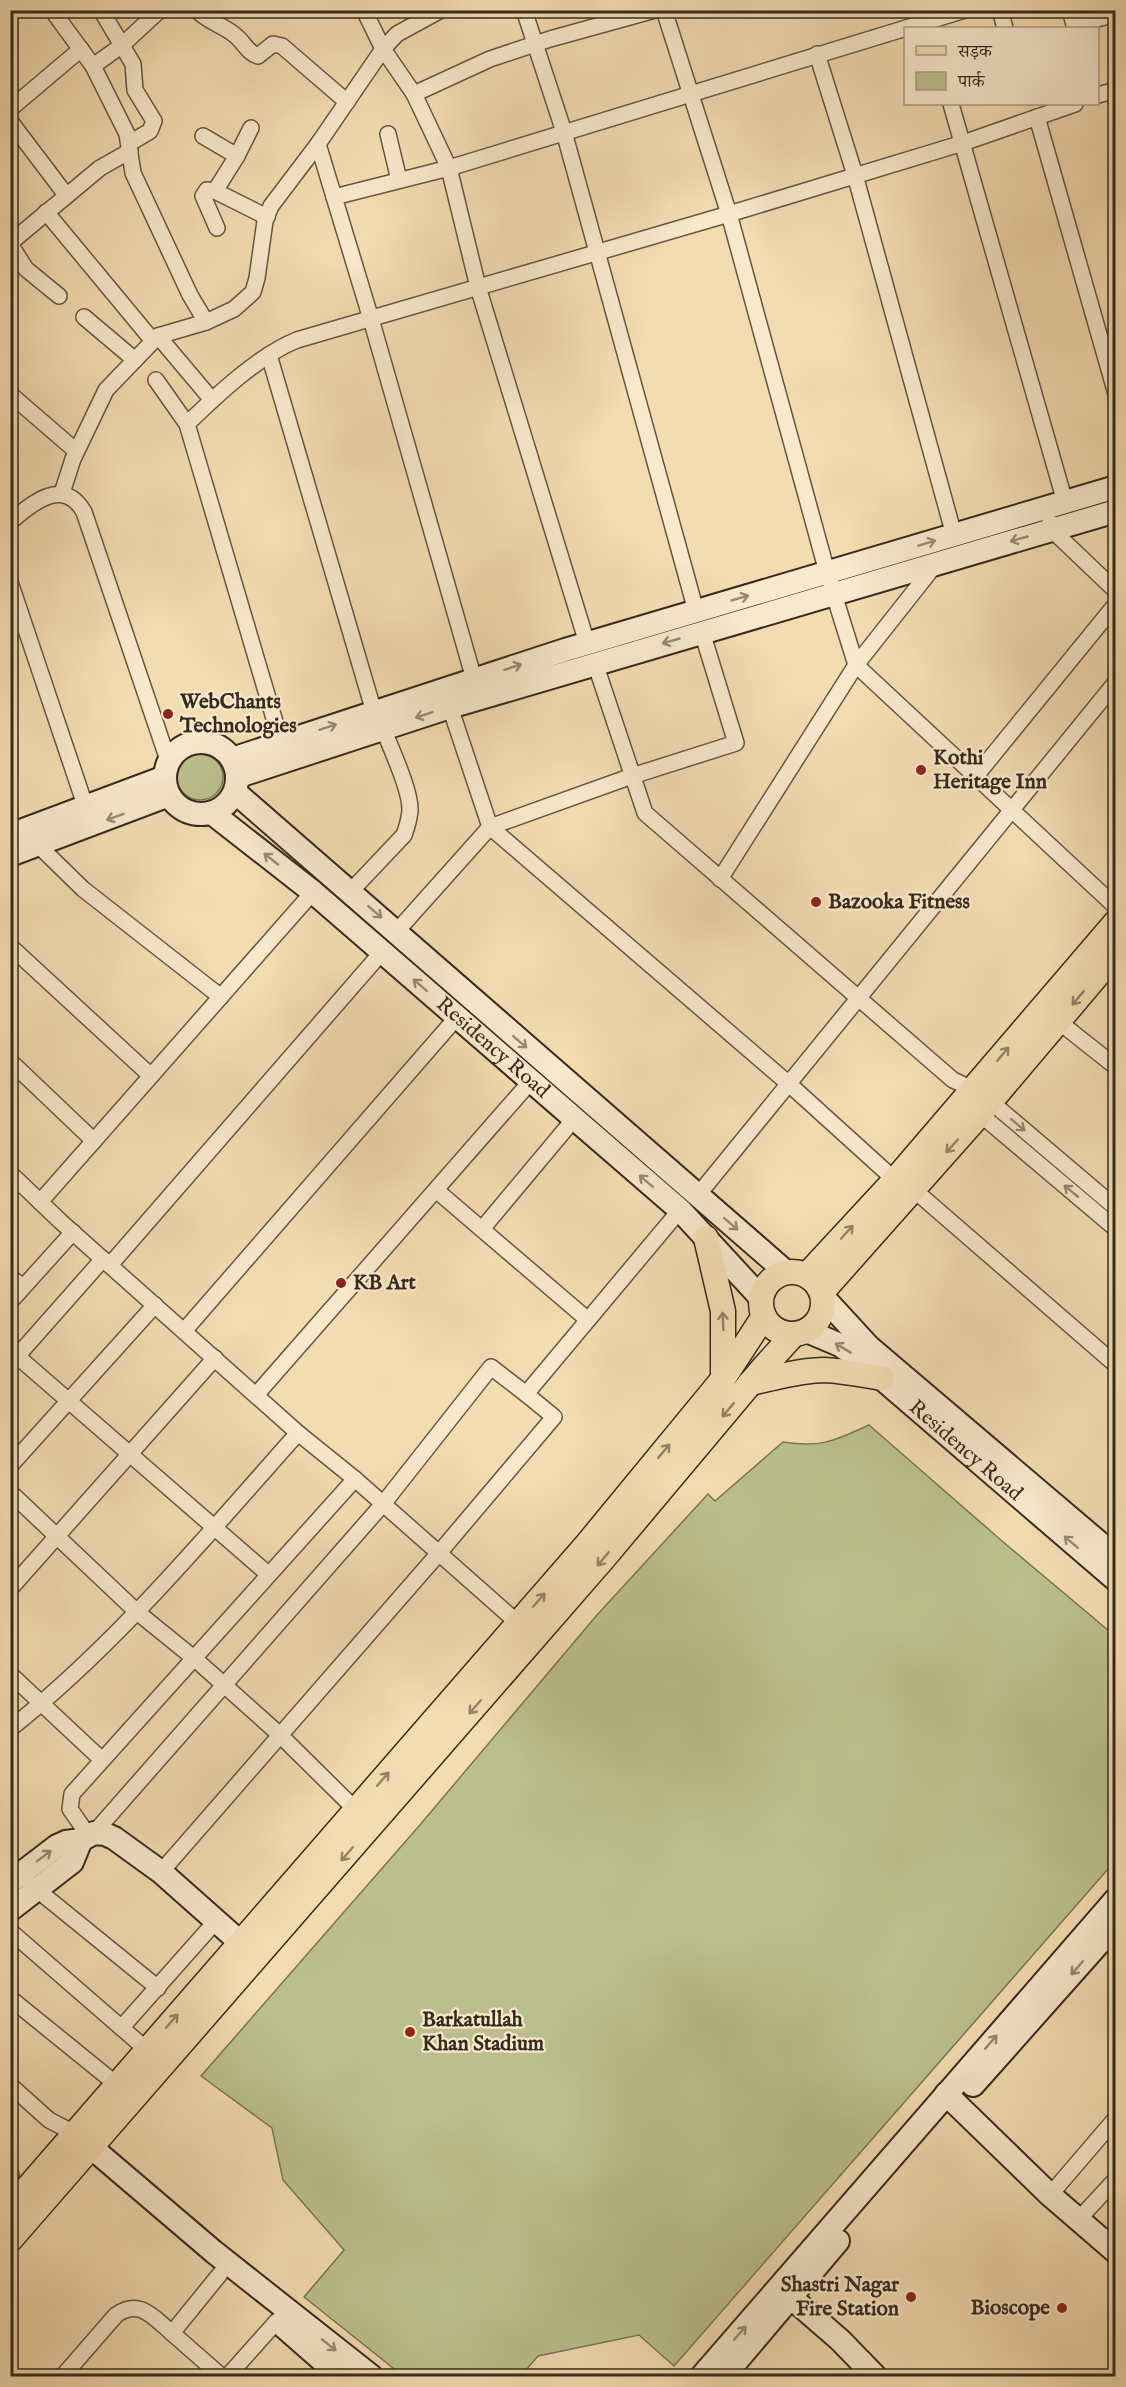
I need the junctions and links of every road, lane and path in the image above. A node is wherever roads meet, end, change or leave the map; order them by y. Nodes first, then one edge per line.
1 (52, 10) edge
2 (101, 10) edge
3 (160, 10) edge
4 (197, 10) edge
5 (364, 10) edge
6 (441, 10) edge
7 (524, 10) edge
8 (655, 10) edge
9 (664, 10) edge
10 (965, 10) edge
11 (1000, 10) edge
12 (1116, 14) edge
13 (927, 20) edge
14 (1071, 23) edge
15 (904, 27) edge
16 (904, 27) edge
17 (1005, 27) edge
18 (535, 44) junction
19 (121, 46) junction
20 (81, 49) junction
21 (383, 50) junction
22 (817, 54) junction
23 (93, 66) junction
24 (1116, 90) edge
25 (690, 93) junction
26 (414, 94) junction
27 (1099, 95) edge
28 (347, 102) junction
29 (951, 105) edge
30 (1072, 105) edge
31 (10, 109) edge
32 (1036, 117) junction
33 (10, 121) edge
34 (251, 128) dead end
35 (564, 132) junction
36 (388, 134) dead end
37 (203, 136) dead end
38 (963, 142) junction
39 (318, 144) junction
40 (130, 147) junction
41 (237, 156) junction
42 (449, 168) junction
43 (855, 175) junction
44 (399, 180) junction
45 (215, 191) junction
46 (66, 195) junction
47 (334, 197) junction
48 (46, 212) junction
49 (729, 214) junction
50 (267, 217) junction
51 (217, 228) dead end
52 (10, 244) edge
53 (596, 252) junction
54 (478, 287) junction
55 (60, 296) dead end
56 (84, 317) dead end
57 (371, 319) junction
58 (206, 322) junction
59 (156, 339) junction
60 (269, 355) junction
61 (135, 360) junction
62 (156, 380) dead end
63 (10, 394) edge
64 (1116, 394) edge
65 (212, 400) junction
66 (187, 424) junction
67 (76, 451) junction
68 (1116, 487) edge
69 (62, 493) junction
70 (1056, 505) junction
71 (1116, 511) edge
72 (10, 522) edge
73 (1052, 530) junction
74 (954, 535) junction
75 (937, 562) junction
76 (10, 582) edge
77 (830, 583) junction
78 (1116, 591) edge
79 (1116, 604) edge
80 (699, 621) junction
81 (591, 653) junction
82 (856, 665) junction
83 (474, 680) junction
84 (1116, 682) edge
85 (450, 707) junction
86 (378, 720) junction
87 (281, 742) junction
88 (235, 775) junction
89 (632, 776) junction
90 (975, 777) junction
91 (168, 778) junction
92 (86, 808) junction
93 (1012, 811) junction
94 (212, 813) junction
95 (490, 827) junction
96 (10, 835) edge
97 (38, 845) junction
98 (10, 855) edge
99 (720, 879) junction
100 (351, 891) junction
101 (313, 892) junction
102 (1116, 907) edge
103 (1116, 922) edge
104 (397, 931) junction
105 (10, 946) edge
106 (382, 952) junction
107 (1116, 953) edge
108 (221, 997) junction
109 (857, 998) junction
110 (457, 1017) junction
111 (1058, 1020) junction
112 (10, 1061) edge
113 (1116, 1067) edge
114 (151, 1076) junction
115 (531, 1081) junction
116 (789, 1084) junction
117 (972, 1097) junction
118 (574, 1119) junction
119 (94, 1141) junction
120 (10, 1173) edge
121 (904, 1184) junction
122 (435, 1190) junction
123 (698, 1195) junction
124 (40, 1202) junction
125 (1116, 1208) edge
126 (680, 1210) junction
127 (482, 1229) junction
128 (1116, 1229) edge
129 (72, 1232) junction
130 (706, 1238) junction
131 (106, 1262) junction
132 (16, 1282) edge
133 (810, 1284) junction
134 (10, 1302) edge
135 (154, 1305) junction
136 (762, 1307) junction
137 (588, 1320) junction
138 (184, 1331) junction
139 (800, 1333) junction
140 (13, 1357) edge
141 (215, 1358) junction
142 (1116, 1365) edge
143 (882, 1378) junction
144 (723, 1379) junction
145 (750, 1383) junction
146 (526, 1394) junction
147 (256, 1395) junction
148 (69, 1402) junction
149 (298, 1433) junction
150 (129, 1455) junction
151 (10, 1466) edge
152 (355, 1479) junction
153 (10, 1492) edge
154 (383, 1504) junction
155 (213, 1528) junction
156 (58, 1535) junction
157 (439, 1553) junction
158 (1116, 1557) edge
159 (268, 1574) junction
160 (1116, 1580) edge
161 (10, 1589) edge
162 (137, 1612) junction
163 (519, 1623) junction
164 (195, 1659) junction
165 (10, 1674) edge
166 (223, 1685) junction
167 (42, 1704) junction
168 (10, 1729) edge
169 (280, 1736) junction
170 (101, 1759) junction
171 (364, 1817) junction
172 (88, 1836) junction
173 (161, 1872) junction
174 (19, 1877) edge
175 (1116, 1899) edge
176 (10, 1910) edge
177 (216, 1921) junction
178 (1116, 1924) edge
179 (10, 1931) edge
180 (241, 1943) junction
181 (158, 1988) junction
182 (10, 1998) edge
183 (122, 2027) junction
184 (147, 2050) junction
185 (116, 2084) junction
186 (10, 2085) edge
187 (951, 2098) junction
188 (1116, 2118) edge
189 (78, 2146) junction
190 (1116, 2179) edge
191 (1050, 2196) junction
192 (10, 2208) edge
193 (1078, 2220) junction
194 (10, 2240) edge
195 (1116, 2252) edge
196 (220, 2274) junction
197 (785, 2293) junction
198 (277, 2321) junction
199 (172, 2333) junction
200 (63, 2376) edge
201 (221, 2376) edge
202 (228, 2376) edge
203 (340, 2376) edge
204 (371, 2376) edge
205 (702, 2376) edge
206 (724, 2376) edge
207 (876, 2376) edge

1 - 20 street
2 - 19 street
3 - 19 street
4 - 28 street
5 - 21 street
6 - 21 street
7 - 18 street
8 - 18 street
9 - 25 street
10 - 13 street
11 - 17 street
12 - 14 street
13 - 16 street
15 - 22 street
18 - 26 street
18 - 35 street
19 - 23 street
19 - 40 street
20 - 23 street
20 - 31 street
21 - 26 street
21 - 28 street
22 - 25 street
22 - 43 street
23 - 40 street
24 - 27 street
25 - 35 street
25 - 49 street
26 - 42 street
28 - 39 street
29 - 38 street
30 - 32 street
32 - 38 street
32 - 64 street
33 - 46 street
34 - 41 street
35 - 42 street
35 - 53 street
36 - 44 street
37 - 41 street
38 - 43 street
38 - 70 street
39 - 47 street
39 - 50 street
40 - 46 street
40 - 58 street
41 - 45 street
42 - 44 street
42 - 54 street
43 - 49 street
43 - 74 street
44 - 47 street
45 - 50 street
45 - 51 street
46 - 48 street
47 - 57 street
48 - 52 street
48 - 59 street
49 - 53 street
49 - 77 street
50 - 58 street
52 - 55 street
53 - 54 street
53 - 80 street
54 - 57 street
54 - 81 street
56 - 61 street
57 - 60 street
57 - 83 street
58 - 59 street
59 - 61 street
59 - 65 street
60 - 65 street
60 - 86 street
61 - 67 street
62 - 66 street
63 - 67 street
65 - 66 street
66 - 87 street
67 - 69 street
68 - 70 main road
69 - 72 street
69 - 91 street
70 - 73 street
70 - 74 main road
71 - 73 main road
73 -> 75 main road
73 - 78 street
77 -> 74 main road
75 - 77 main road
75 - 82 street
76 - 92 street
77 - 80 main road
77 - 82 street
79 - 90 street
80 - 81 main road
80 - 89 street
83 -> 81 main road
81 - 85 main road
81 - 89 street
82 - 90 street
82 - 99 street
83 - 86 main road
84 - 93 street
85 -> 86 main road
85 - 95 street
87 -> 86 main road
86 - 88 main road
86 - 100 street
87 - 88 main road
88 - 91 main road
88 - 94 main road
88 - 100 main road, Residency Road
89 - 95 street
89 - 99 street
90 - 93 street
91 - 92 main road
91 - 94 main road
91 -> 97 main road
92 - 96 main road
93 - 102 street
93 - 109 street
101 -> 94 main road, Residency Road
95 - 104 street
95 - 116 street
97 - 98 main road
97 - 108 street
99 - 109 street
100 -> 104 main road, Residency Road
101 - 106 main road, Residency Road
101 - 108 street
117 -> 103 main road
104 -> 123 main road, Residency Road
105 - 114 street
110 -> 106 main road, Residency Road
106 - 131 street
107 -> 111 main road
108 - 114 street
109 - 116 street
109 - 117 street
110 - 115 main road, Residency Road
110 - 138 street
111 - 113 street
111 - 117 main road
112 - 119 street
114 - 119 street
115 - 118 main road, Residency Road
115 - 122 street
116 - 121 street
116 - 123 street
117 - 121 main road
117 -> 125 street
128 -> 117 street
126 -> 118 main road, Residency Road
118 - 127 street
119 - 124 street
120 - 124 street
121 - 133 main road
121 - 142 street
122 - 127 street
122 - 147 street
123 -> 133 main road, Residency Road
124 - 129 street
126 - 130 main road, Residency Road
126 - 137 street
127 - 137 street
129 - 131 street
129 - 132 street
130 - 136 main road, Residency Road
144 -> 130 main road
131 - 135 street
131 - 140 street
132 - 134 street
133 - 136 main road
133 - 139 main road
133 - 158 main road, Residency Road
135 - 138 street
135 - 148 street
136 - 139 main road
136 - 144 main road
137 - 146 street
138 - 141 street
143 -> 139 main road, Residency Road
139 - 145 main road
140 - 148 street
141 - 147 street
141 - 150 street
143 - 145 main road
160 -> 143 main road, Residency Road
163 -> 144 main road
145 -> 171 main road
146 - 154 street
146 - 157 street
147 - 149 street
148 - 150 street
148 - 151 street
149 - 152 street
149 - 155 street
150 - 155 street
150 - 156 street
152 - 154 street
152 - 159 street
153 - 156 street
154 - 157 street
154 - 166 street
155 - 159 street
155 - 162 street
156 - 161 street
156 - 162 street
157 - 163 street
157 - 169 street
159 - 164 street
162 - 164 street
162 - 167 street
171 -> 163 main road
164 - 166 street
164 - 170 street
165 - 167 street
166 - 169 street
166 - 172 street
167 - 168 street
167 - 170 street
169 - 171 street
169 - 173 street
170 - 172 street
171 - 180 main road
171 -> 189 main road
172 - 173 main road
172 - 174 main road
173 - 177 main road
174 - 176 main road
174 - 181 street
187 -> 175 main road
177 - 180 main road
177 - 181 street
178 -> 187 main road
179 - 183 street
184 -> 180 main road
181 - 183 street
182 - 185 street
183 - 184 street
184 - 185 main road
185 - 189 main road
186 - 189 street
187 - 191 main road
187 - 197 main road
188 - 191 street
189 - 192 main road
189 - 194 main road
189 - 196 main road
189 -> 204 main road
190 - 193 street
191 - 193 main road
193 - 195 main road
196 - 198 main road
196 - 199 street
205 -> 197 main road
197 - 206 main road
197 - 207 main road
198 - 202 street
198 - 203 main road
199 - 200 street
199 - 201 street

